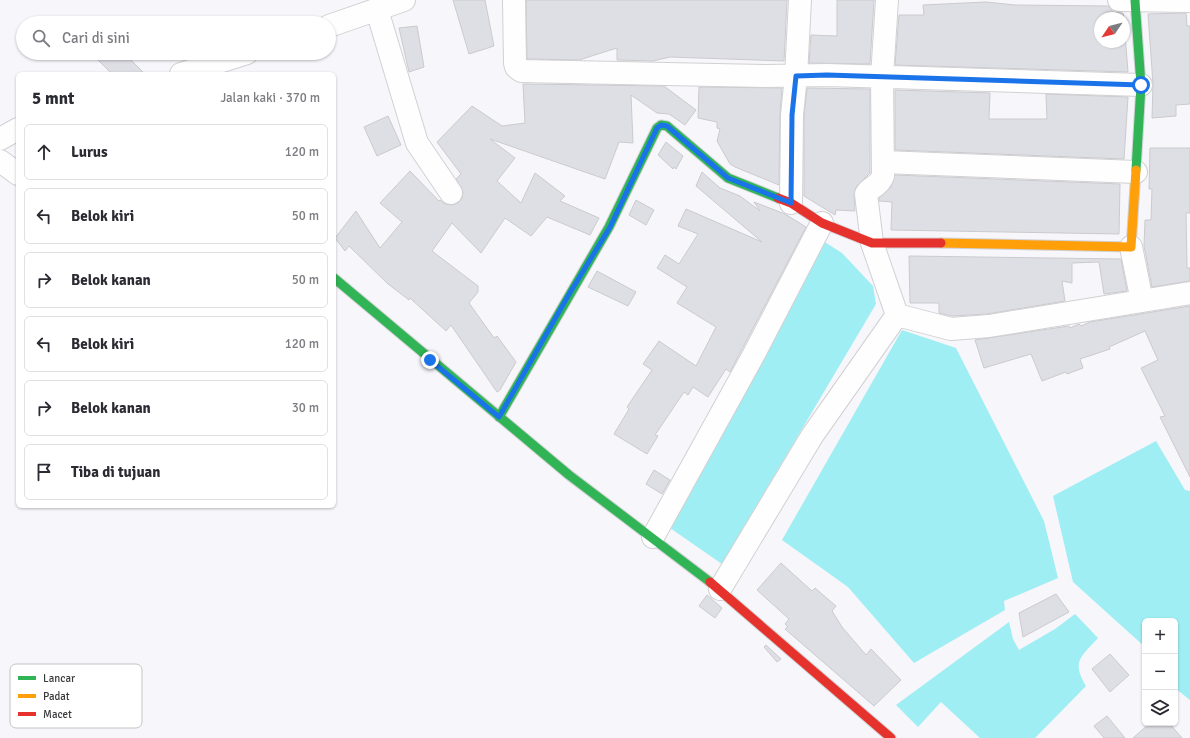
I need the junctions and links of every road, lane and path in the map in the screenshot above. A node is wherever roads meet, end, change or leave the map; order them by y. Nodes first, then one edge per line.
1 (404, 0) edge
2 (514, 0) edge
3 (800, 0) edge
4 (887, 0) edge
5 (1127, 0) edge
6 (1190, 1) edge
7 (377, 10) junction
8 (336, 24) edge
9 (225, 60) edge
10 (186, 72) edge
11 (796, 76) junction
12 (882, 77) junction
13 (1141, 85) junction
14 (16, 131) edge
15 (0, 139) edge
16 (0, 161) edge
17 (883, 162) junction
18 (1136, 172) junction
19 (16, 173) edge
20 (451, 193) dead end
21 (791, 203) junction
22 (822, 223) junction
23 (872, 242) junction
24 (1131, 247) junction
25 (336, 280) edge
26 (1190, 293) edge
27 (1142, 301) junction
28 (897, 315) junction
29 (499, 417) junction
30 (653, 537) junction
31 (720, 589) junction
32 (891, 738) edge

1 - 7 street
2 - 11 street
3 - 11 street
4 - 12 street
5 - 6 street
5 - 13 street
7 - 8 street
7 - 20 street
9 - 10 street
11 - 12 street
11 - 21 street
12 - 13 street
12 - 17 street
13 - 18 street
14 - 15 street
16 - 19 street
17 - 18 street
17 - 23 street
18 - 24 street
21 - 22 street
21 - 29 street
22 - 23 street
22 - 30 street
23 - 24 street
23 - 28 street
24 - 27 street
25 - 29 street
26 - 27 street
27 - 28 street
28 - 31 street
29 - 30 street
30 - 31 street
31 - 32 street

